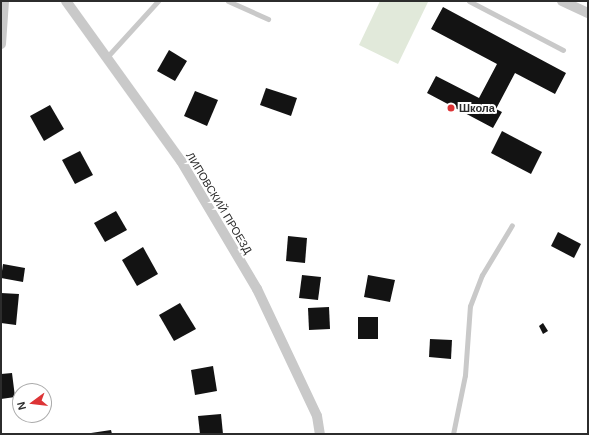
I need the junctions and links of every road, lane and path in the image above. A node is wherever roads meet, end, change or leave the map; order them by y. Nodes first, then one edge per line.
1 (4, 1) edge
2 (66, 1) edge
3 (158, 1) edge
4 (228, 1) edge
5 (468, 1) edge
6 (562, 1) edge
7 (588, 13) edge
8 (268, 20) dead end
9 (1, 44) edge
10 (563, 50) dead end
11 (107, 57) junction
12 (512, 225) dead end
13 (320, 434) edge
14 (452, 434) edge

1 - 9 street
2 - 11 street, ЛИПОВСКИЙ ПРОЕЗД
3 - 11 lane
4 - 8 lane
5 - 10 lane
6 - 7 street
11 - 13 street, ЛИПОВСКИЙ ПРОЕЗД
12 - 14 lane

